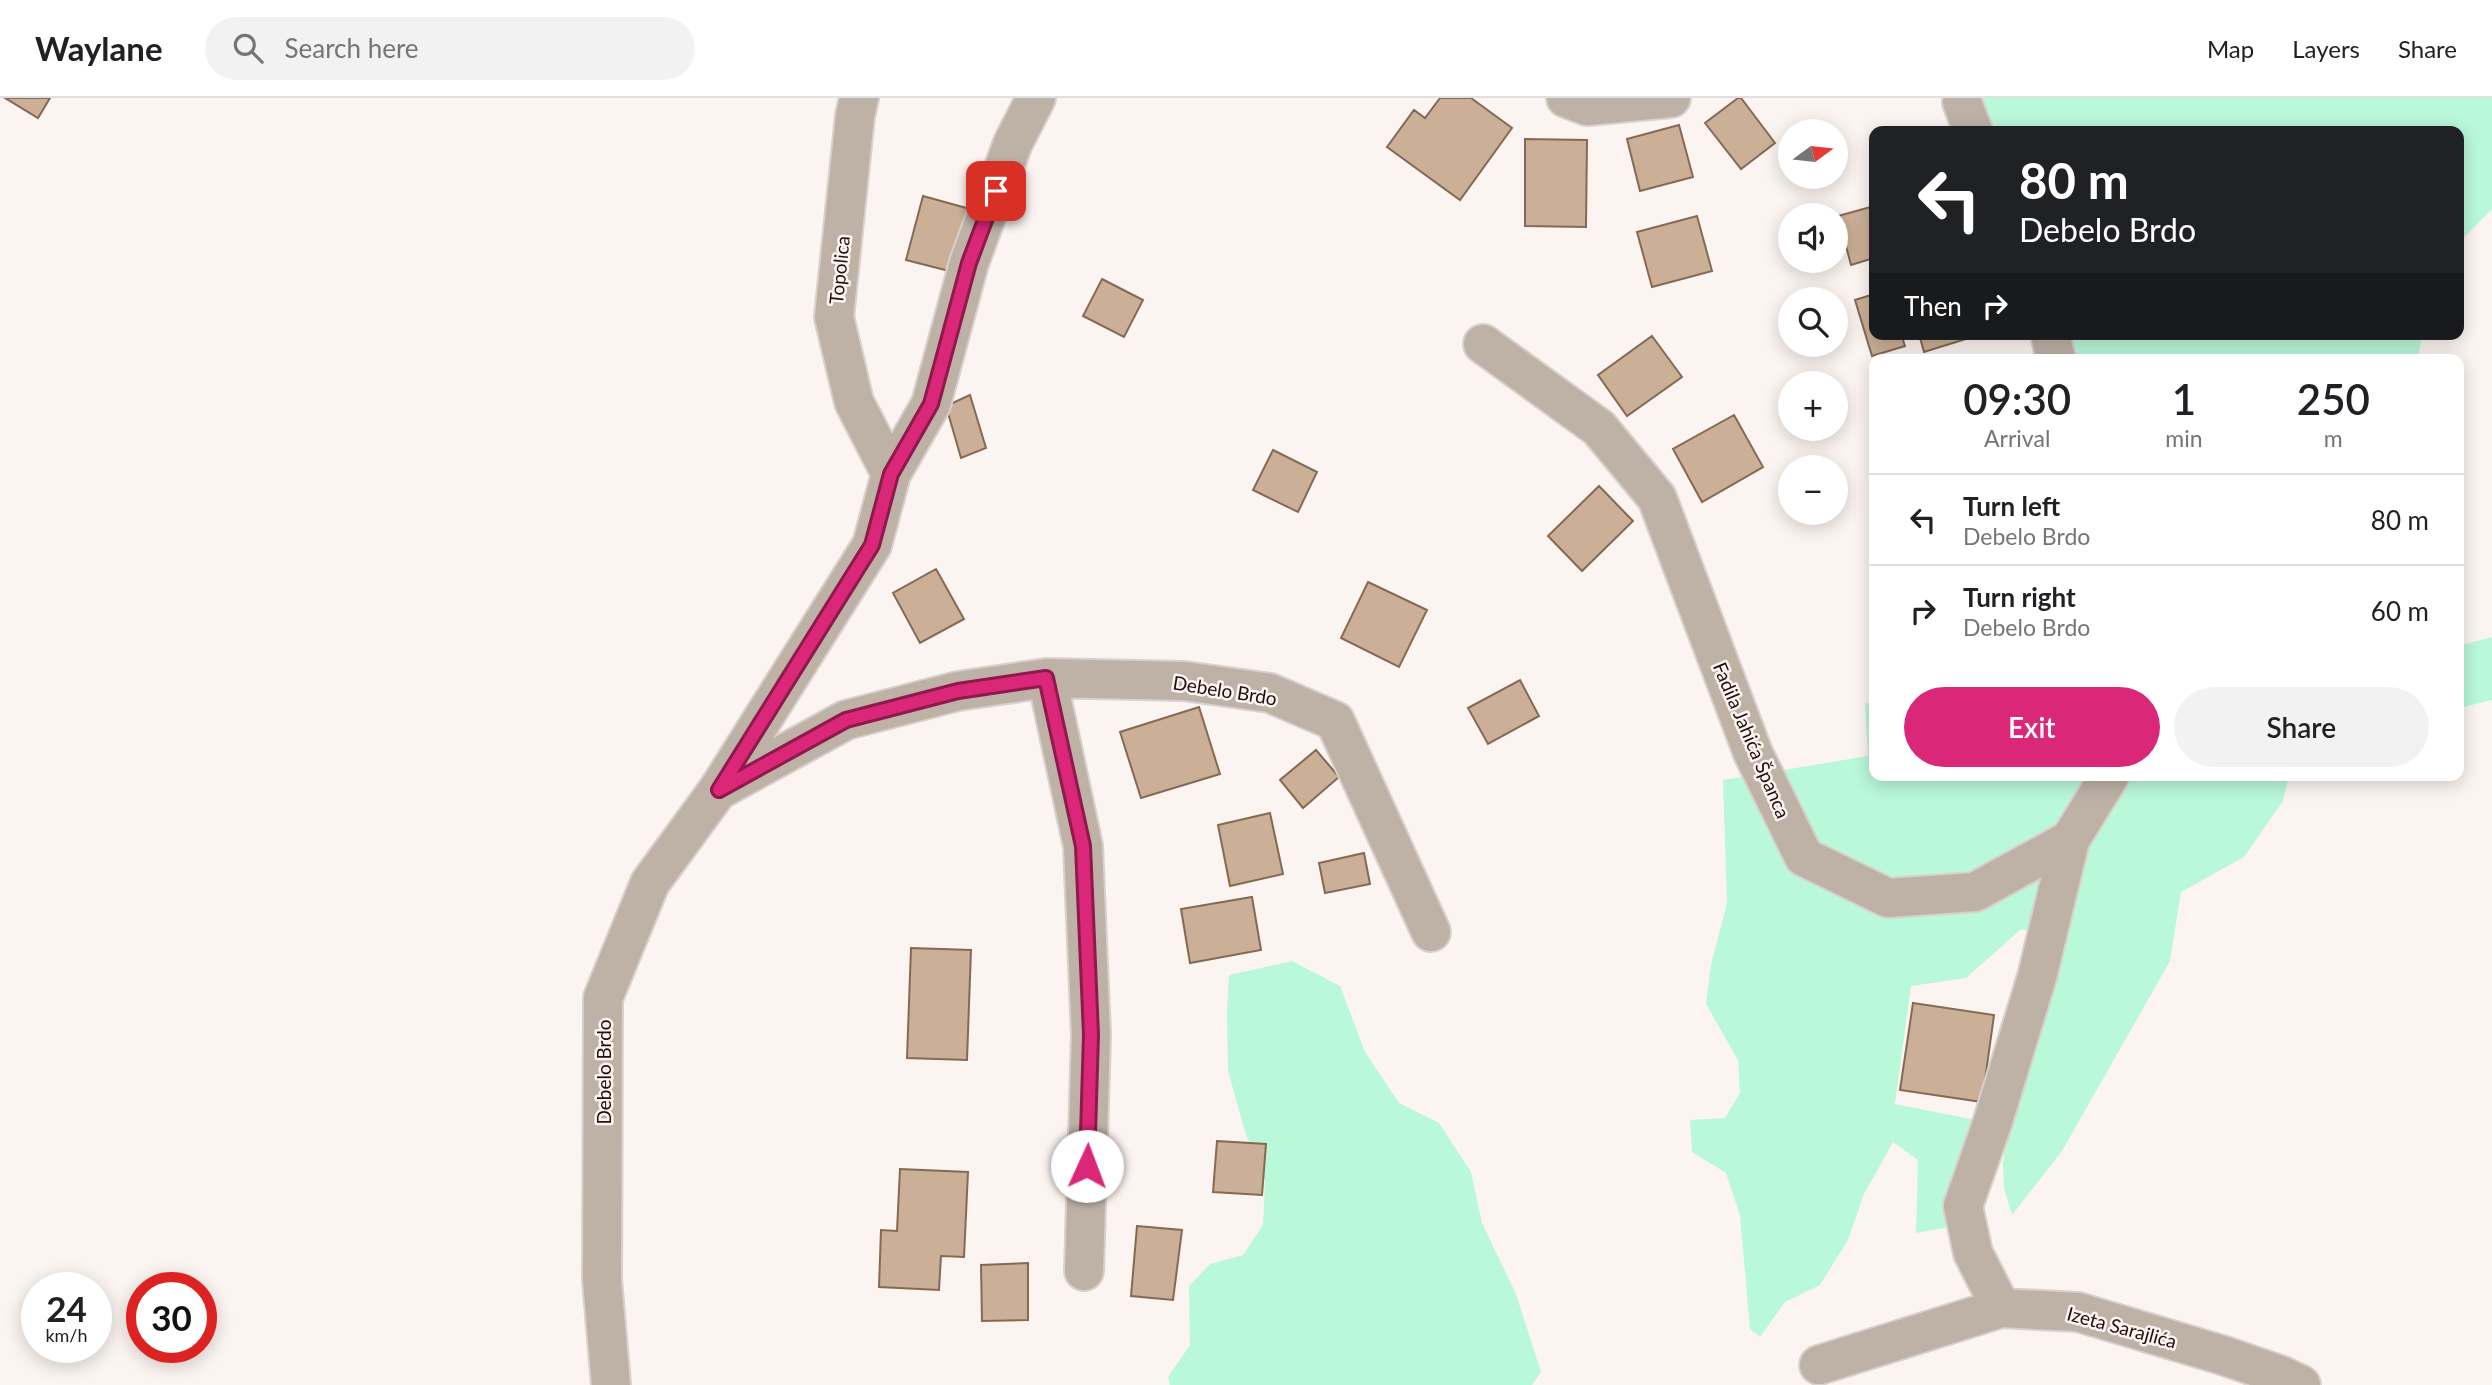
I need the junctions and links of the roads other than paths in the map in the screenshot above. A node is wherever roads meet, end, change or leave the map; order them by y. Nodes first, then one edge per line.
1 (859, 98) edge
2 (1036, 98) edge
3 (1566, 98) edge
4 (1671, 98) edge
5 (1483, 344) dead end
6 (891, 474) junction
7 (1046, 678) junction
8 (2106, 781) edge
9 (719, 790) junction
10 (2070, 840) junction
11 (1432, 932) dead end
12 (1084, 1271) dead end
13 (2001, 1308) junction
14 (1819, 1365) dead end
15 (611, 1385) edge
16 (2301, 1385) edge

1 - 6 street, Topolica
2 - 6 street, Debelo Brdo
3 - 4 street
5 - 10 street, Fadila Jahića Španca
6 - 9 street, Debelo Brdo
7 - 9 street, Debelo Brdo
7 - 11 street, Debelo Brdo
7 - 12 street
8 - 10 street, Fadila Jahića Španca
9 - 15 street, Debelo Brdo
10 - 13 street
13 - 14 street, Izeta Sarajlića
13 - 16 street, Izeta Sarajlića

